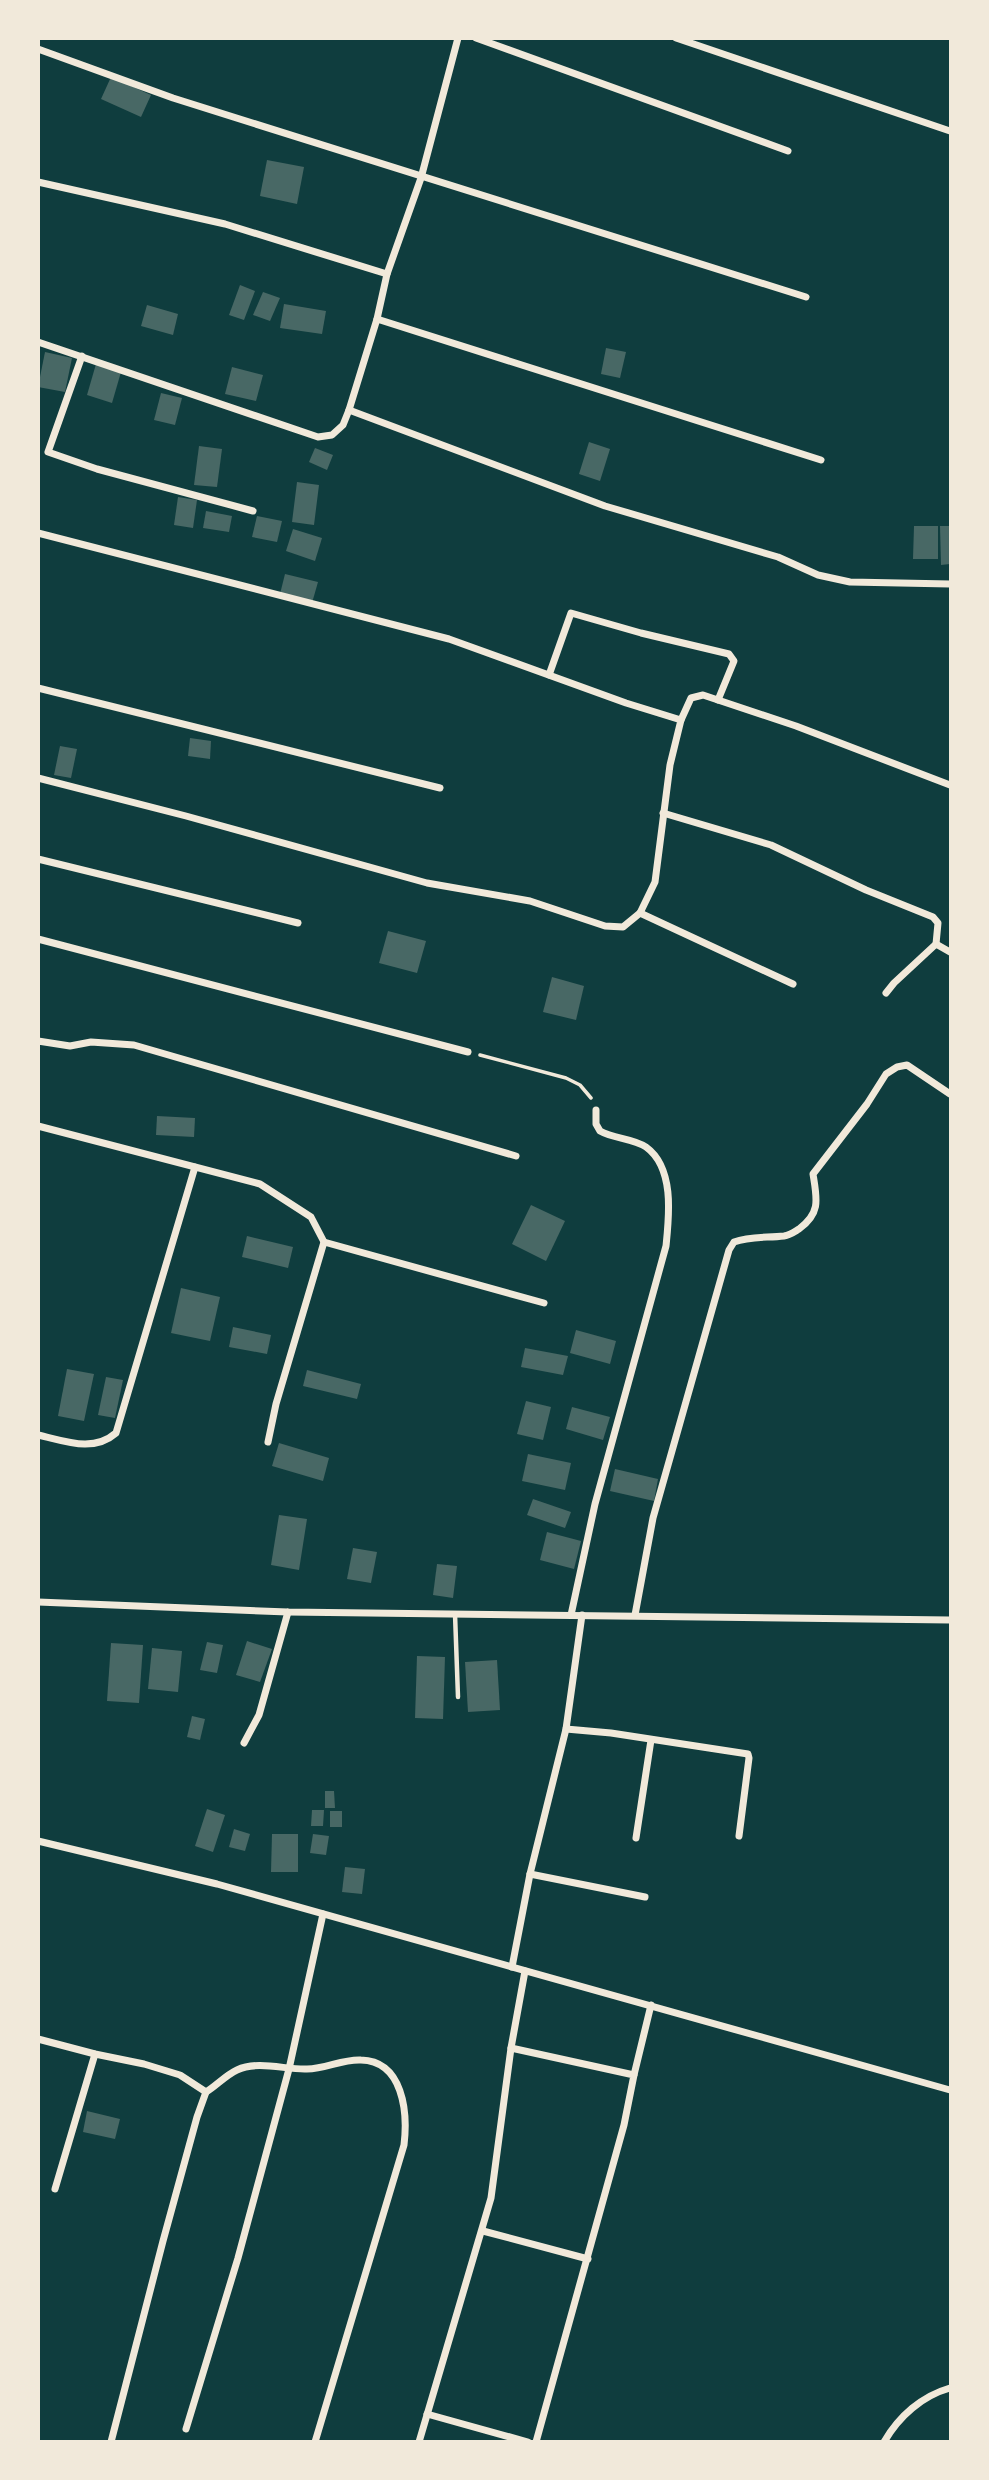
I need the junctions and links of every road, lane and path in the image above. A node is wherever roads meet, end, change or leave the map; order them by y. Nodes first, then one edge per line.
1 (458, 38) edge
2 (476, 38) edge
3 (676, 38) edge
4 (38, 49) edge
5 (950, 131) edge
6 (788, 151) dead end
7 (421, 178) junction
8 (38, 182) edge
9 (387, 274) junction
10 (806, 297) dead end
11 (377, 319) junction
12 (38, 342) edge
13 (82, 356) junction
14 (349, 410) junction
15 (38, 449) edge
16 (48, 452) junction
17 (821, 460) dead end
18 (253, 511) dead end
19 (38, 533) edge
20 (950, 584) edge
21 (549, 674) junction
22 (38, 688) edge
23 (718, 699) junction
24 (681, 720) junction
25 (38, 778) edge
26 (950, 785) edge
27 (440, 788) dead end
28 (663, 813) junction
29 (38, 859) edge
30 (640, 913) junction
31 (298, 923) dead end
32 (38, 939) edge
33 (936, 944) junction
34 (950, 952) edge
35 (793, 984) dead end
36 (886, 993) dead end
37 (38, 1041) edge
38 (468, 1052) joint
39 (950, 1094) edge
40 (596, 1110) joint
41 (38, 1126) edge
42 (516, 1156) dead end
43 (195, 1167) junction
44 (324, 1242) junction
45 (544, 1303) dead end
46 (38, 1435) edge
47 (268, 1442) dead end
48 (38, 1602) edge
49 (288, 1612) junction
50 (455, 1614) junction
51 (571, 1615) junction
52 (582, 1615) junction
53 (635, 1615) junction
54 (950, 1620) edge
55 (458, 1697) dead end
56 (566, 1729) junction
57 (651, 1740) junction
58 (244, 1743) dead end
59 (739, 1836) dead end
60 (636, 1838) dead end
61 (38, 1841) edge
62 (530, 1874) junction
63 (645, 1897) dead end
64 (323, 1914) junction
65 (512, 1967) junction
66 (525, 1970) junction
67 (650, 2005) junction
68 (38, 2039) edge
69 (511, 2048) junction
70 (95, 2054) junction
71 (289, 2069) junction
72 (634, 2075) junction
73 (950, 2090) edge
74 (206, 2092) junction
75 (55, 2189) dead end
76 (483, 2231) junction
77 (587, 2259) junction
78 (950, 2388) edge
79 (427, 2414) junction
80 (186, 2429) dead end
81 (111, 2441) edge
82 (315, 2441) edge
83 (419, 2441) edge
84 (528, 2441) edge
85 (536, 2441) edge
86 (884, 2441) edge

1 - 7 street
2 - 6 street
3 - 5 street
4 - 7 street
7 - 9 street
7 - 10 street
8 - 9 street
9 - 11 street
11 - 14 street
11 - 17 street
12 - 13 street
13 - 14 street
13 - 16 street
14 - 20 street
15 - 16 street
16 - 18 street
19 - 21 street
21 - 23 street
21 - 24 street
22 - 27 street
23 - 24 street
23 - 26 street
24 - 28 street
25 - 30 street
28 - 30 street
28 - 33 street
29 - 31 street
30 - 35 street
32 - 38 street
33 - 34 street
33 - 36 street
37 - 42 street
38 - 40 path
39 - 53 street
40 - 51 street
41 - 43 street
43 - 44 street
43 - 46 street
44 - 45 street
44 - 47 street
48 - 49 street
49 - 50 street
49 - 58 street
50 - 51 street
50 - 55 lane
51 - 52 street
52 - 53 street
52 - 56 street
53 - 54 street
56 - 57 street
56 - 62 street
57 - 59 street
57 - 60 street
61 - 64 street
62 - 63 street
62 - 65 street
64 - 65 street
64 - 71 street
65 - 66 street
66 - 67 street
66 - 69 street
67 - 72 street
67 - 73 street
68 - 70 street
69 - 72 street
69 - 76 street
70 - 74 street
70 - 75 street
71 - 74 street
71 - 80 street
71 - 82 street
72 - 77 street
74 - 81 street
76 - 77 street
76 - 79 street
77 - 85 street
78 - 86 street
79 - 83 street
79 - 84 street

